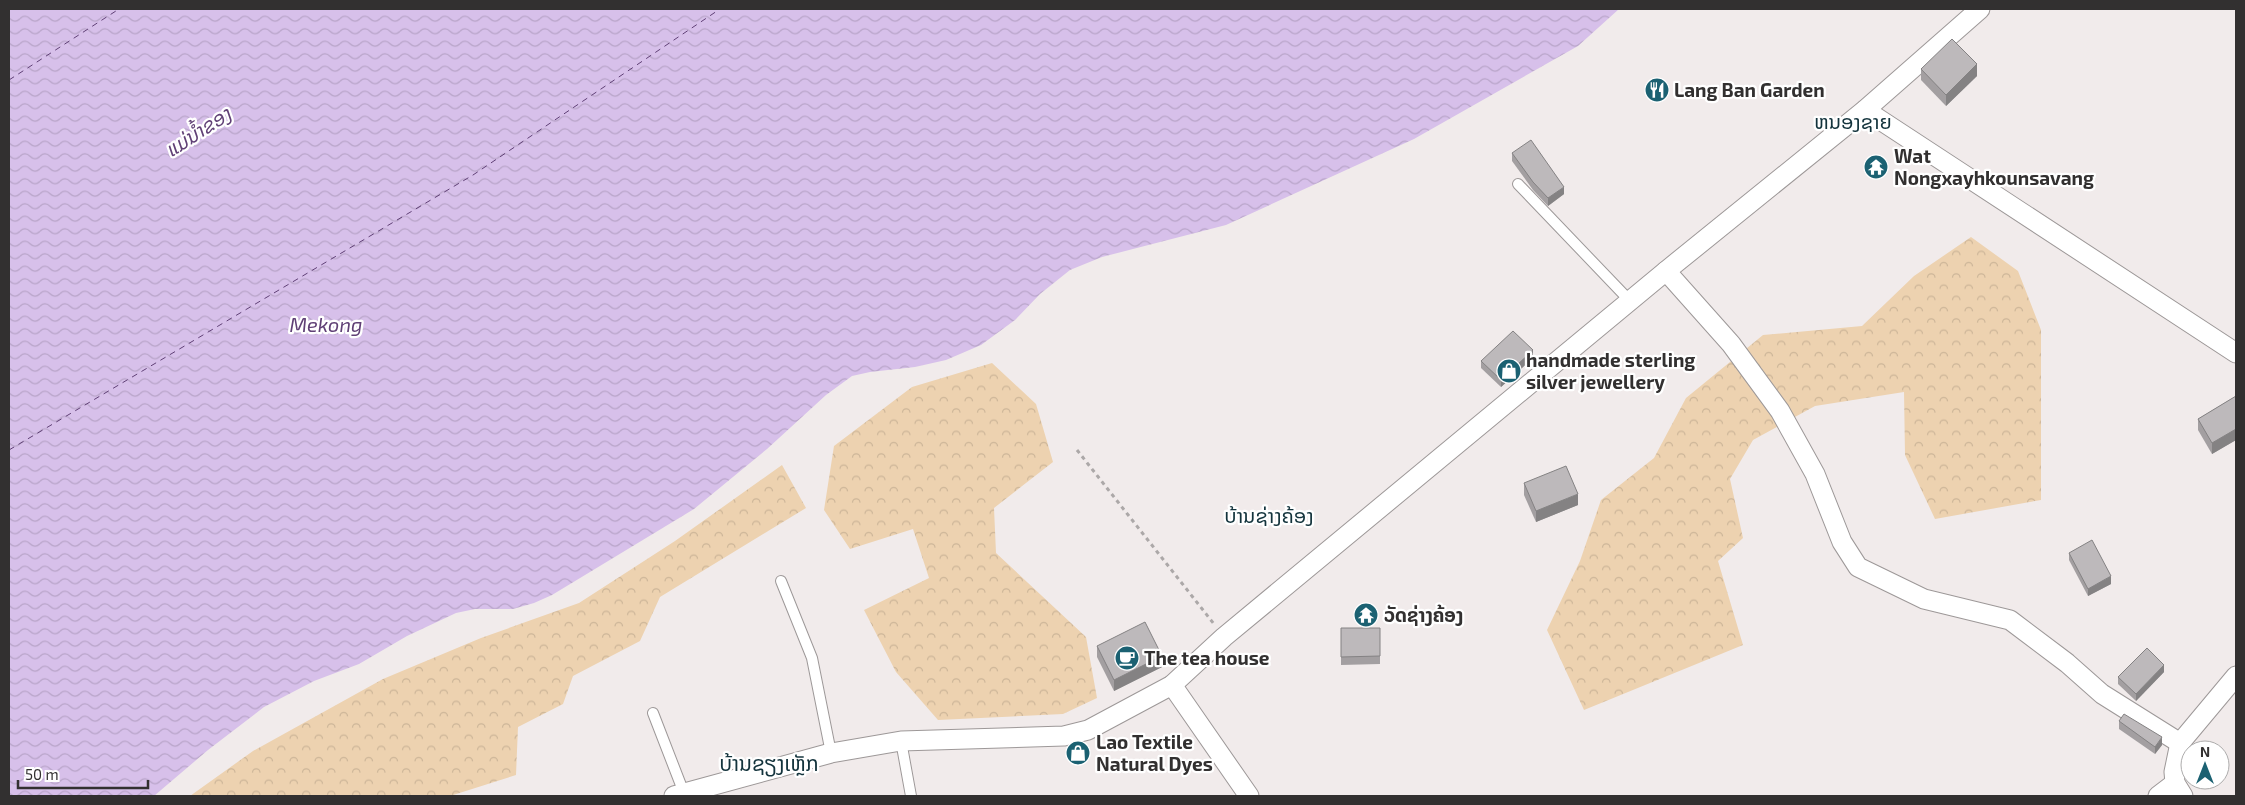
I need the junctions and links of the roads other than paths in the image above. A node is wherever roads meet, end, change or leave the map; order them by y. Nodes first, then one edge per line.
1 (1980, 9) edge
2 (1866, 110) junction
3 (1518, 184) dead end
4 (1666, 271) junction
5 (1630, 301) junction
6 (2236, 353) edge
7 (781, 581) dead end
8 (2236, 676) edge
9 (1172, 685) junction
10 (653, 713) dead end
11 (2183, 740) edge
12 (901, 741) junction
13 (2180, 743) joint
14 (831, 753) junction
15 (2179, 789) edge
16 (679, 795) edge
17 (911, 796) edge
18 (1249, 796) edge
19 (2158, 796) edge

1 - 2 street
2 - 4 street
2 - 6 street
3 - 5 lane
4 - 5 street
4 - 13 street
5 - 9 street
7 - 14 lane
8 - 11 street
9 - 12 street
9 - 18 street
10 - 16 lane
12 - 14 street
12 - 17 lane
13 - 15 street
14 - 16 street
15 - 19 street

